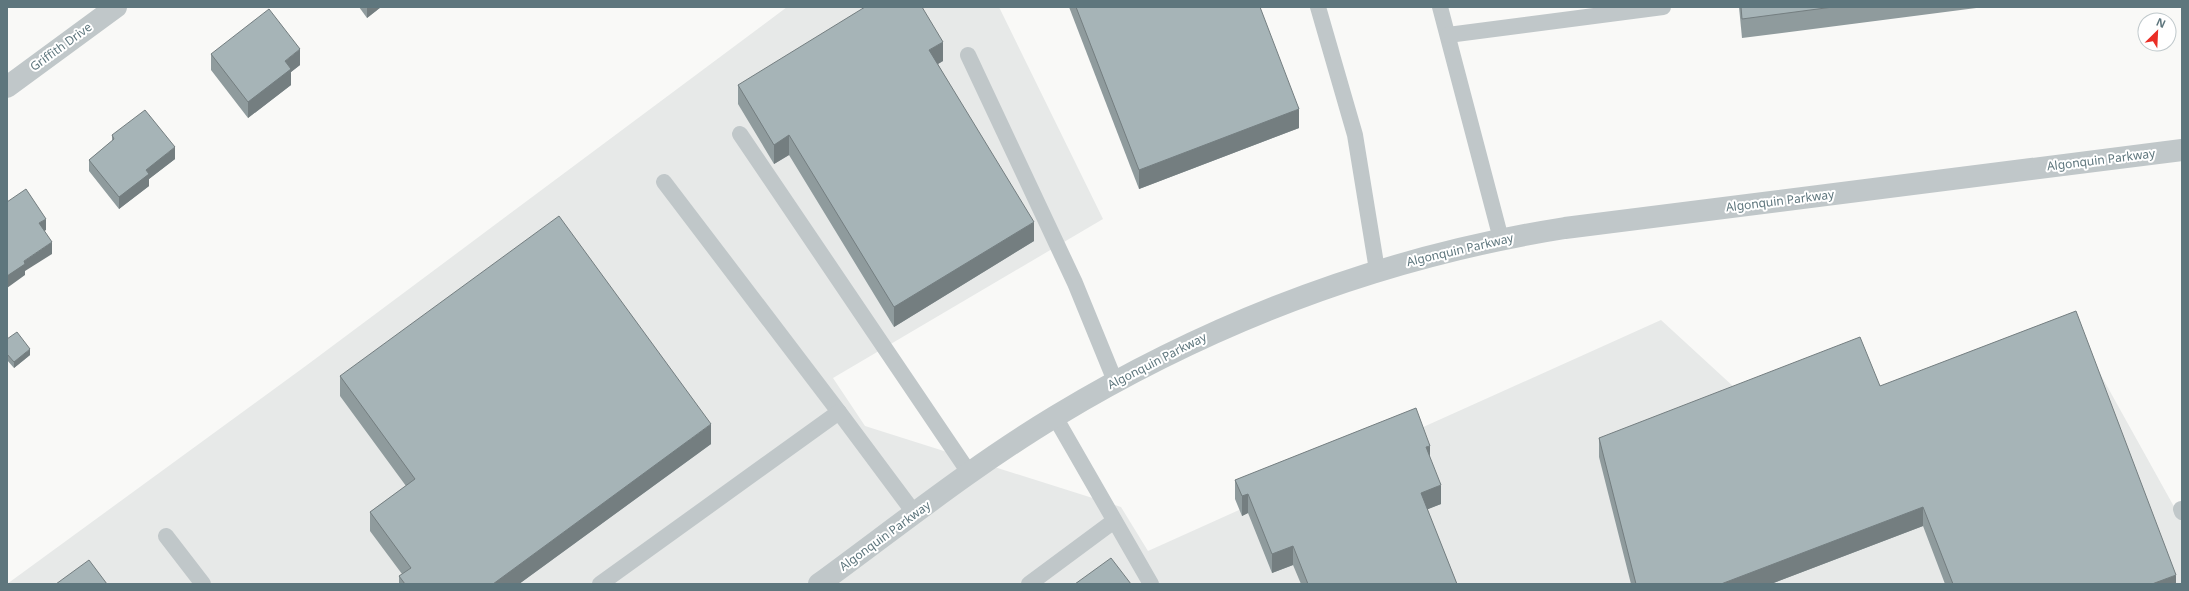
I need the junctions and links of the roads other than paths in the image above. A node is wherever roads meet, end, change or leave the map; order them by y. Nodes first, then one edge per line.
1 (116, 7) edge
2 (1318, 7) edge
3 (1440, 7) edge
4 (1663, 7) edge
5 (1448, 35) junction
6 (968, 55) dead end
7 (7, 87) edge
8 (740, 134) dead end
9 (2182, 150) edge
10 (664, 182) dead end
11 (1501, 239) junction
12 (1377, 270) junction
13 (1115, 381) junction
14 (839, 412) junction
15 (1054, 417) junction
16 (970, 474) junction
17 (915, 514) junction
18 (1114, 521) junction
19 (166, 536) dead end
20 (203, 584) edge
21 (600, 584) edge
22 (820, 584) edge
23 (1029, 584) edge
24 (1151, 584) edge

1 - 7 street, Griffith Drive
2 - 12 lane
3 - 5 lane
4 - 5 lane
5 - 11 lane
6 - 13 lane
8 - 16 lane
9 - 11 street, Algonquin Parkway
10 - 14 lane
11 - 12 street, Algonquin Parkway
12 - 13 street, Algonquin Parkway
13 - 15 street, Algonquin Parkway
14 - 17 lane
14 - 21 lane
15 - 16 street, Algonquin Parkway
15 - 18 lane
16 - 17 street, Algonquin Parkway
17 - 22 street, Algonquin Parkway
18 - 23 lane
18 - 24 lane
19 - 20 lane

